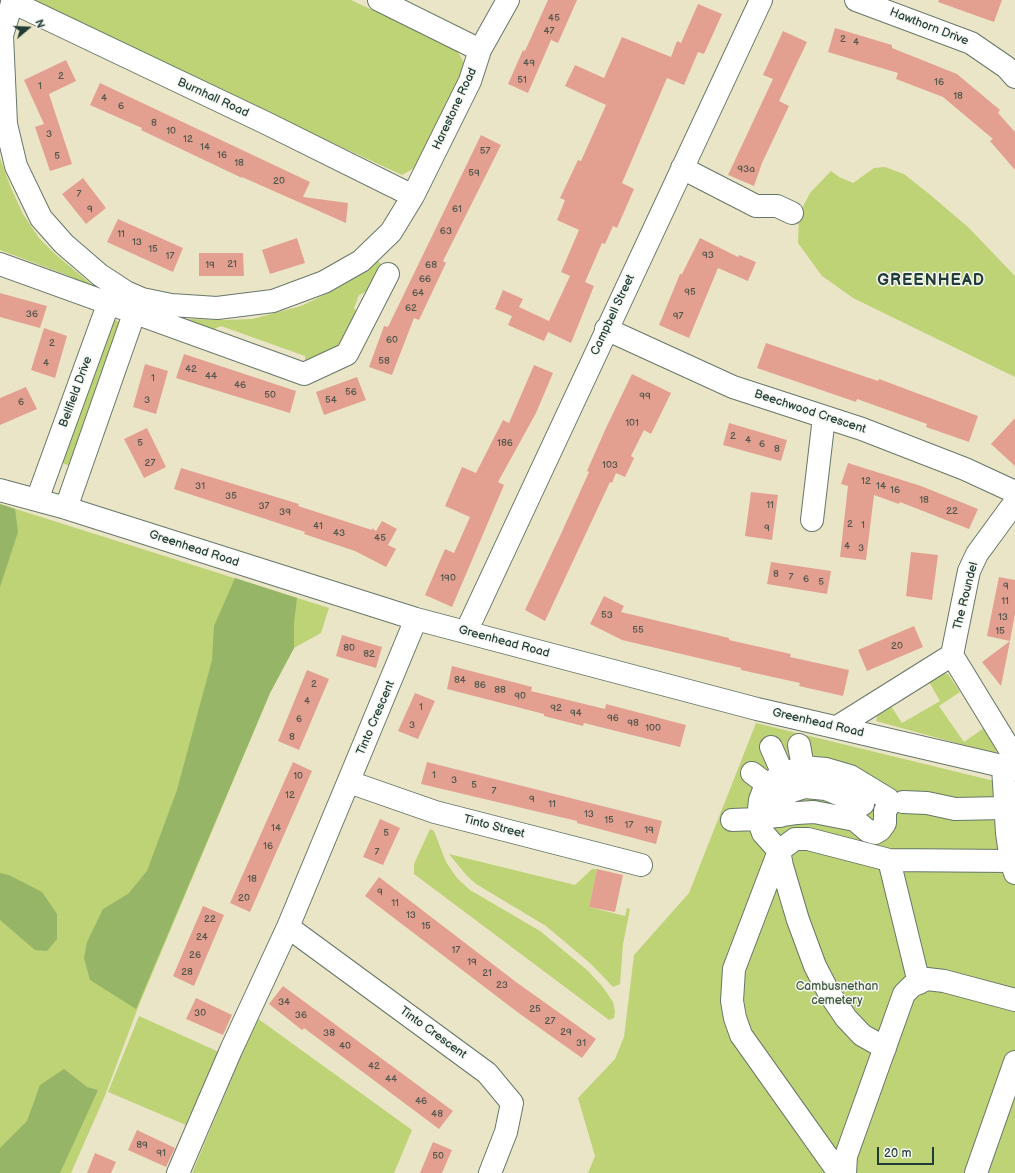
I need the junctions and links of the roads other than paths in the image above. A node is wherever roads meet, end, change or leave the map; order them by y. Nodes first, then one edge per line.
1 (379, 0) edge
2 (508, 0) edge
3 (761, 0) edge
4 (856, 0) edge
5 (12, 1) edge
6 (1, 37) edge
7 (480, 50) junction
8 (1015, 77) edge
9 (682, 168) junction
10 (413, 196) junction
11 (792, 213) dead end
12 (0, 264) edge
13 (388, 274) dead end
14 (111, 293) junction
15 (138, 306) junction
16 (606, 329) junction
17 (824, 417) junction
18 (0, 490) edge
19 (1015, 492) edge
20 (38, 500) junction
21 (1015, 502) edge
22 (66, 508) junction
23 (812, 520) dead end
24 (416, 619) junction
25 (466, 632) junction
26 (952, 655) junction
27 (837, 727) junction
28 (799, 745) dead end
29 (771, 746) dead end
30 (1011, 764) edge
31 (803, 767) junction
32 (349, 782) junction
33 (761, 791) junction
34 (878, 803) junction
35 (1005, 808) junction
36 (732, 820) dead end
37 (779, 851) junction
38 (889, 860) junction
39 (1014, 864) edge
40 (641, 865) dead end
41 (288, 928) junction
42 (919, 983) junction
43 (1015, 1000) edge
44 (885, 1048) junction
45 (1015, 1062) edge
46 (178, 1173) edge
47 (490, 1173) edge
48 (840, 1173) edge
49 (845, 1173) edge
50 (976, 1173) edge

1 - 7 street
2 - 7 street, Harestone Road
3 - 9 street, Campbell Street
4 - 8 street, Hawthorn Drive
5 - 6 street
5 - 10 street, Burnhall Road
6 - 14 street
7 - 10 street, Harestone Road
9 - 11 street
9 - 16 street, Campbell Street
10 - 15 street, Harestone Road
12 - 14 street
13 - 15 street
14 - 15 street
14 - 20 street, Bellfield Drive
15 - 22 street
16 - 17 street, Beechwood Crescent
16 - 25 street, Campbell Street
17 - 19 street, Beechwood Crescent
17 - 23 street
18 - 20 street, Greenhead Road
20 - 22 street, Greenhead Road
21 - 26 street, The Roundel
22 - 24 street, Greenhead Road
24 - 25 street, Greenhead Road
24 - 32 street, Tinto Crescent
25 - 27 street, Greenhead Road
26 - 27 street
26 - 30 street
27 - 30 street, Greenhead Road
28 - 31 street
29 - 33 street
30 - 35 street
31 - 33 street
31 - 34 street
32 - 40 street, Tinto Street
32 - 41 street, Tinto Crescent
33 - 34 street
33 - 36 street
33 - 37 street
34 - 35 street
35 - 39 street
37 - 38 street
37 - 44 street
37 - 48 street
38 - 39 street
38 - 42 street
41 - 46 street, Tinto Crescent
41 - 47 street, Tinto Crescent
42 - 43 street
42 - 44 street
44 - 49 street
45 - 50 street

